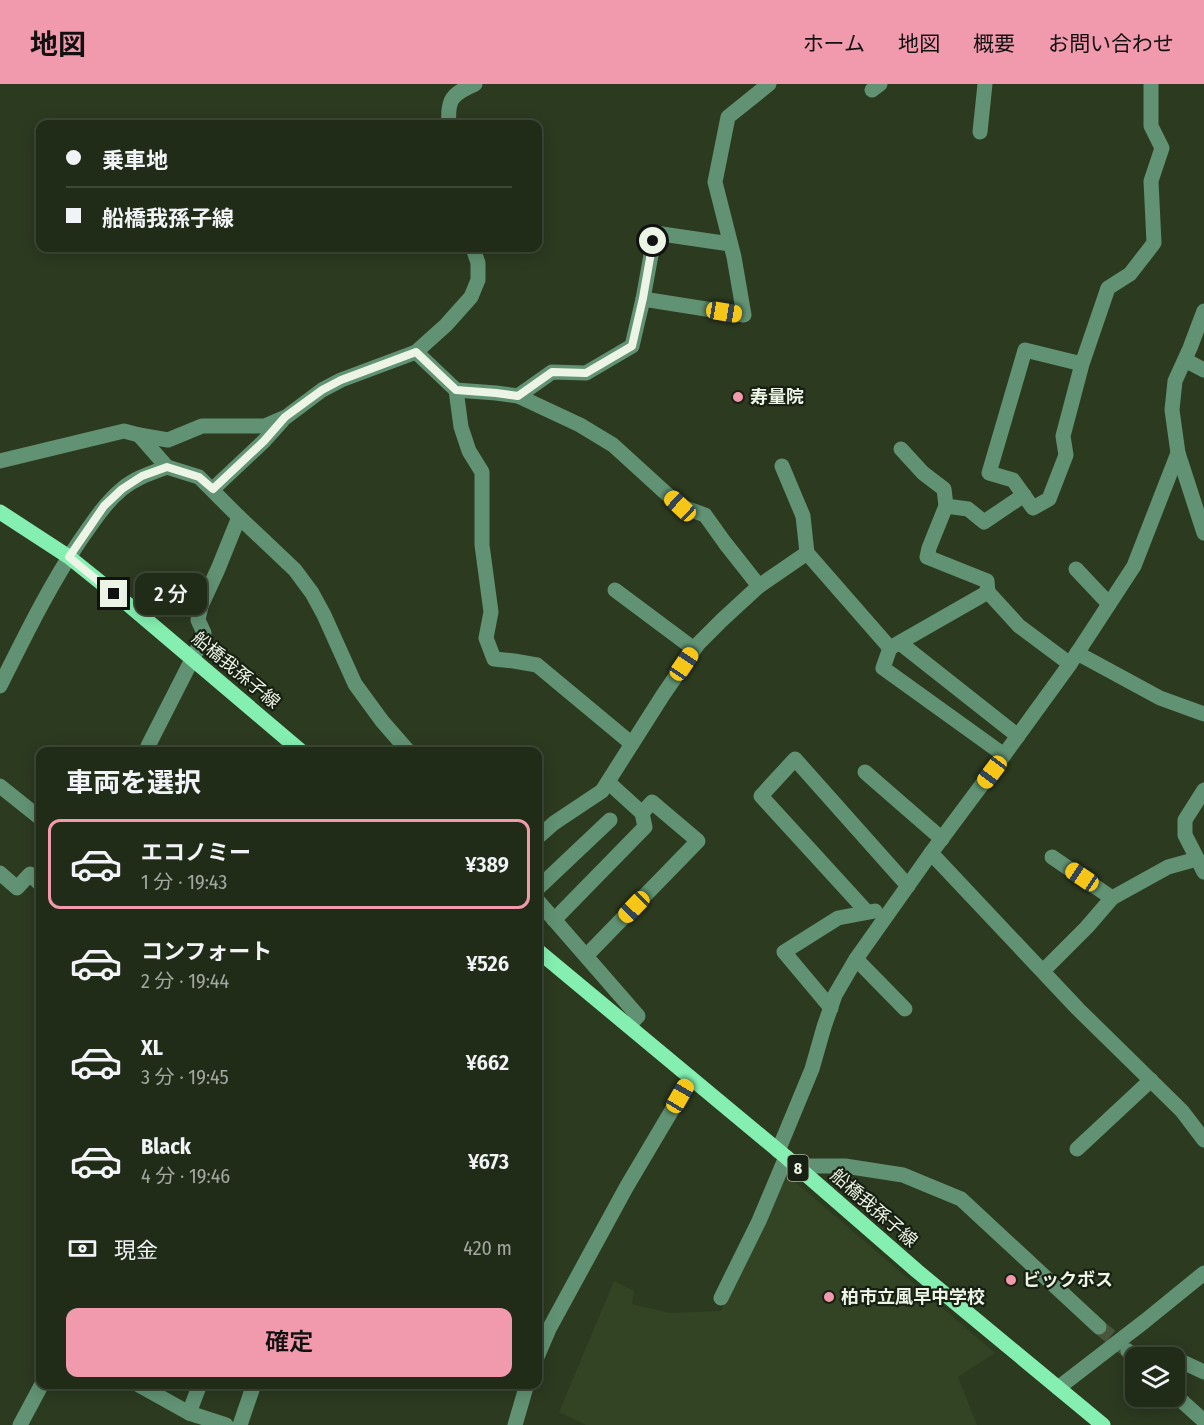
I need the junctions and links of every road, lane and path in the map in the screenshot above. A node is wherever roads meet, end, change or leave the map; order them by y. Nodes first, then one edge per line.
1 (475, 84) edge
2 (769, 84) edge
3 (986, 84) edge
4 (1151, 84) edge
5 (449, 120) edge
6 (980, 132) dead end
7 (730, 244) junction
8 (475, 252) edge
9 (643, 298) junction
10 (1204, 310) edge
11 (416, 352) junction
12 (1185, 360) junction
13 (1082, 364) junction
14 (1204, 370) edge
15 (456, 390) junction
16 (518, 396) junction
17 (285, 417) junction
18 (139, 435) junction
19 (901, 449) dead end
20 (1178, 453) junction
21 (0, 460) edge
22 (782, 466) dead end
23 (167, 467) junction
24 (213, 489) junction
25 (1024, 495) junction
26 (946, 506) junction
27 (0, 512) edge
28 (239, 517) junction
29 (1204, 533) edge
30 (807, 553) junction
31 (69, 557) junction
32 (1076, 569) dead end
33 (759, 586) junction
34 (615, 590) dead end
35 (988, 592) junction
36 (1109, 604) junction
37 (895, 646) junction
38 (694, 649) junction
39 (1074, 658) junction
40 (192, 659) junction
41 (0, 686) edge
42 (1204, 714) edge
43 (1018, 736) junction
44 (632, 744) junction
45 (148, 747) edge
46 (296, 747) edge
47 (405, 747) edge
48 (1004, 755) junction
49 (865, 772) dead end
50 (608, 782) junction
51 (0, 786) edge
52 (1204, 790) edge
53 (642, 813) junction
54 (36, 815) edge
55 (610, 819) dead end
56 (542, 834) edge
57 (942, 839) junction
58 (931, 853) junction
59 (1052, 857) dead end
60 (1201, 865) edge
61 (0, 873) edge
62 (36, 880) edge
63 (542, 884) edge
64 (908, 886) junction
65 (1112, 897) junction
66 (542, 906) edge
67 (893, 907) junction
68 (867, 912) junction
69 (554, 920) junction
70 (542, 954) edge
71 (586, 956) junction
72 (856, 959) junction
73 (1043, 971) junction
74 (831, 1008) junction
75 (905, 1009) dead end
76 (629, 1026) junction
77 (691, 1078) junction
78 (1151, 1080) junction
79 (1204, 1140) edge
80 (1077, 1149) dead end
81 (787, 1158) junction
82 (1204, 1273) edge
83 (721, 1298) dead end
84 (1099, 1327) tunnel mouth
85 (542, 1345) edge
86 (1185, 1363) edge
87 (1204, 1372) edge
88 (1058, 1388) junction
89 (39, 1389) edge
90 (146, 1389) edge
91 (198, 1389) edge
92 (252, 1389) edge
93 (526, 1389) edge
94 (1185, 1404) edge
95 (189, 1413) junction
96 (1204, 1421) edge
97 (1099, 1424) edge
98 (20, 1425) edge
99 (226, 1425) edge
100 (240, 1425) edge
101 (515, 1425) edge

1 - 5 street
2 - 7 street
3 - 6 street
4 - 13 street
7 - 9 street
7 - 9 street
8 - 11 street
9 - 16 street
10 - 12 street
11 - 15 street
11 - 17 street
12 - 14 street
12 - 20 street
13 - 25 street
13 - 25 street
15 - 16 street
15 - 44 street
16 - 33 street
17 - 18 street
17 - 24 street
18 - 21 street
18 - 23 street
19 - 26 street
20 - 29 street
20 - 36 street
22 - 30 street
23 - 24 street
23 - 31 street
24 - 28 street
25 - 26 street
26 - 35 street
27 - 31 main road, 船橋我孫子線
28 - 40 street
28 - 47 street
30 - 33 street
30 - 37 street
31 - 40 main road, 船橋我孫子線
31 - 41 street
32 - 36 street
33 - 38 street
34 - 38 street
35 - 37 street
35 - 39 street
36 - 39 street
37 - 43 street
37 - 48 street
38 - 44 street
39 - 42 street
39 - 43 street
40 - 45 street
40 - 46 main road, 船橋我孫子線
43 - 48 street
44 - 50 street
48 - 57 street
49 - 57 street
50 - 53 street
50 - 56 street
51 - 54 street
52 - 60 street
53 - 69 street
53 - 71 street
55 - 63 street
57 - 58 street
58 - 64 street
58 - 73 street
59 - 65 street
60 - 65 street
61 - 62 street
64 - 67 street
64 - 68 street
65 - 73 street
66 - 69 street
67 - 68 street
67 - 72 street
68 - 74 street
69 - 71 street
70 - 76 main road, 船橋我孫子線 / 8
71 - 76 street
72 - 74 street
72 - 75 street
73 - 78 street
74 - 81 street
76 - 77 main road, 船橋我孫子線 / 8
77 - 81 main road, 船橋我孫子線 / 8
77 - 85 street
78 - 79 street
78 - 80 street
81 - 83 street
81 - 84 street
81 - 88 main road, 船橋我孫子線 / 8
82 - 88 street
86 - 87 street
88 - 97 main road, 船橋我孫子線 / 8
89 - 98 street
90 - 95 street
91 - 95 street
92 - 100 street
93 - 101 street
94 - 96 street
95 - 99 street

